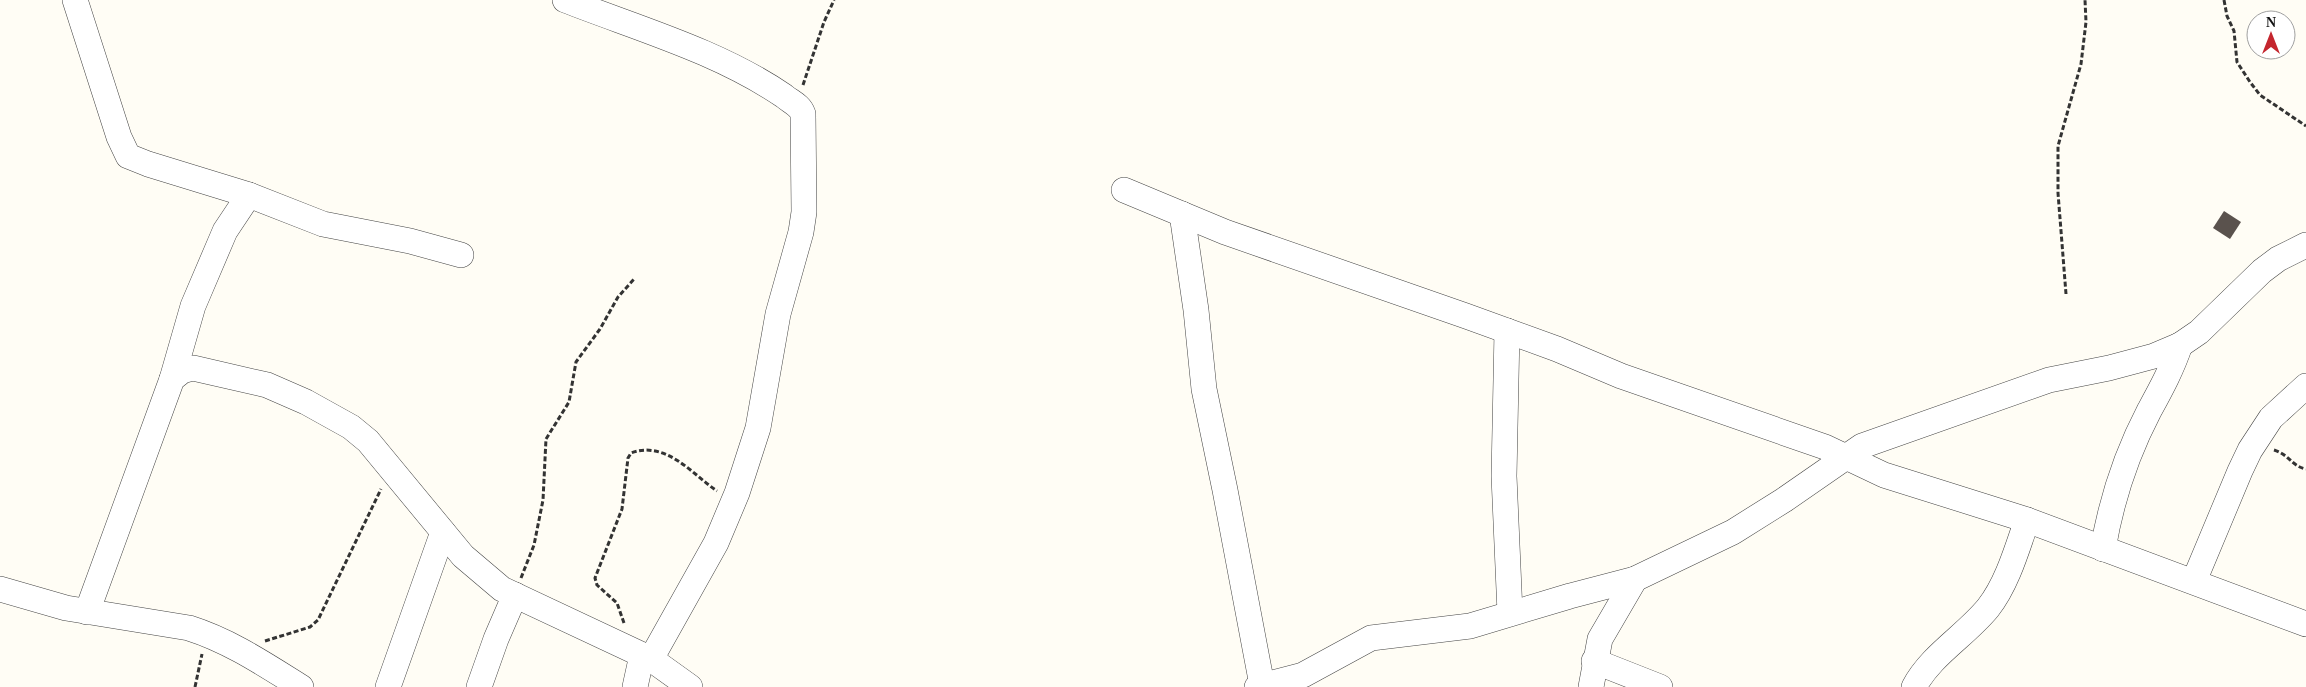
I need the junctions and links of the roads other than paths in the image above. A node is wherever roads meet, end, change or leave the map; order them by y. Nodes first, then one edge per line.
1 (75, 0) edge
2 (565, 0) edge
3 (1124, 190) dead end
4 (249, 195) junction
5 (1182, 214) junction
6 (2306, 245) edge
7 (461, 255) dead end
8 (1507, 330) junction
9 (2180, 345) junction
10 (172, 379) junction
11 (2306, 386) edge
12 (1844, 457) junction
13 (2027, 520) junction
14 (443, 532) junction
15 (2103, 549) junction
16 (1635, 579) junction
17 (2194, 581) junction
18 (0, 589) edge
19 (515, 595) junction
20 (87, 612) junction
21 (1510, 613) junction
22 (2306, 624) edge
23 (641, 655) junction
24 (1594, 661) junction
25 (1259, 686) edge
26 (301, 687) edge
27 (388, 687) edge
28 (479, 687) edge
29 (635, 687) edge
30 (690, 687) edge
31 (1591, 687) edge
32 (1660, 687) edge
33 (1914, 687) edge

1 - 4 street
2 - 23 street
3 - 5 street
4 - 7 street
4 - 10 street
5 - 8 street
5 - 25 street
6 - 9 street
8 - 12 street
8 - 21 street
9 - 12 street
9 - 15 street
10 - 14 street
10 - 20 street
11 - 17 street
12 - 13 street
12 - 16 street
13 - 15 street
13 - 33 street
14 - 19 street
14 - 27 street
15 - 17 street
16 - 21 street
16 - 24 street
17 - 22 street
18 - 20 street
19 - 23 street
19 - 28 street
20 - 26 street
21 - 25 street
23 - 29 street
23 - 30 street
24 - 31 street
24 - 32 street

